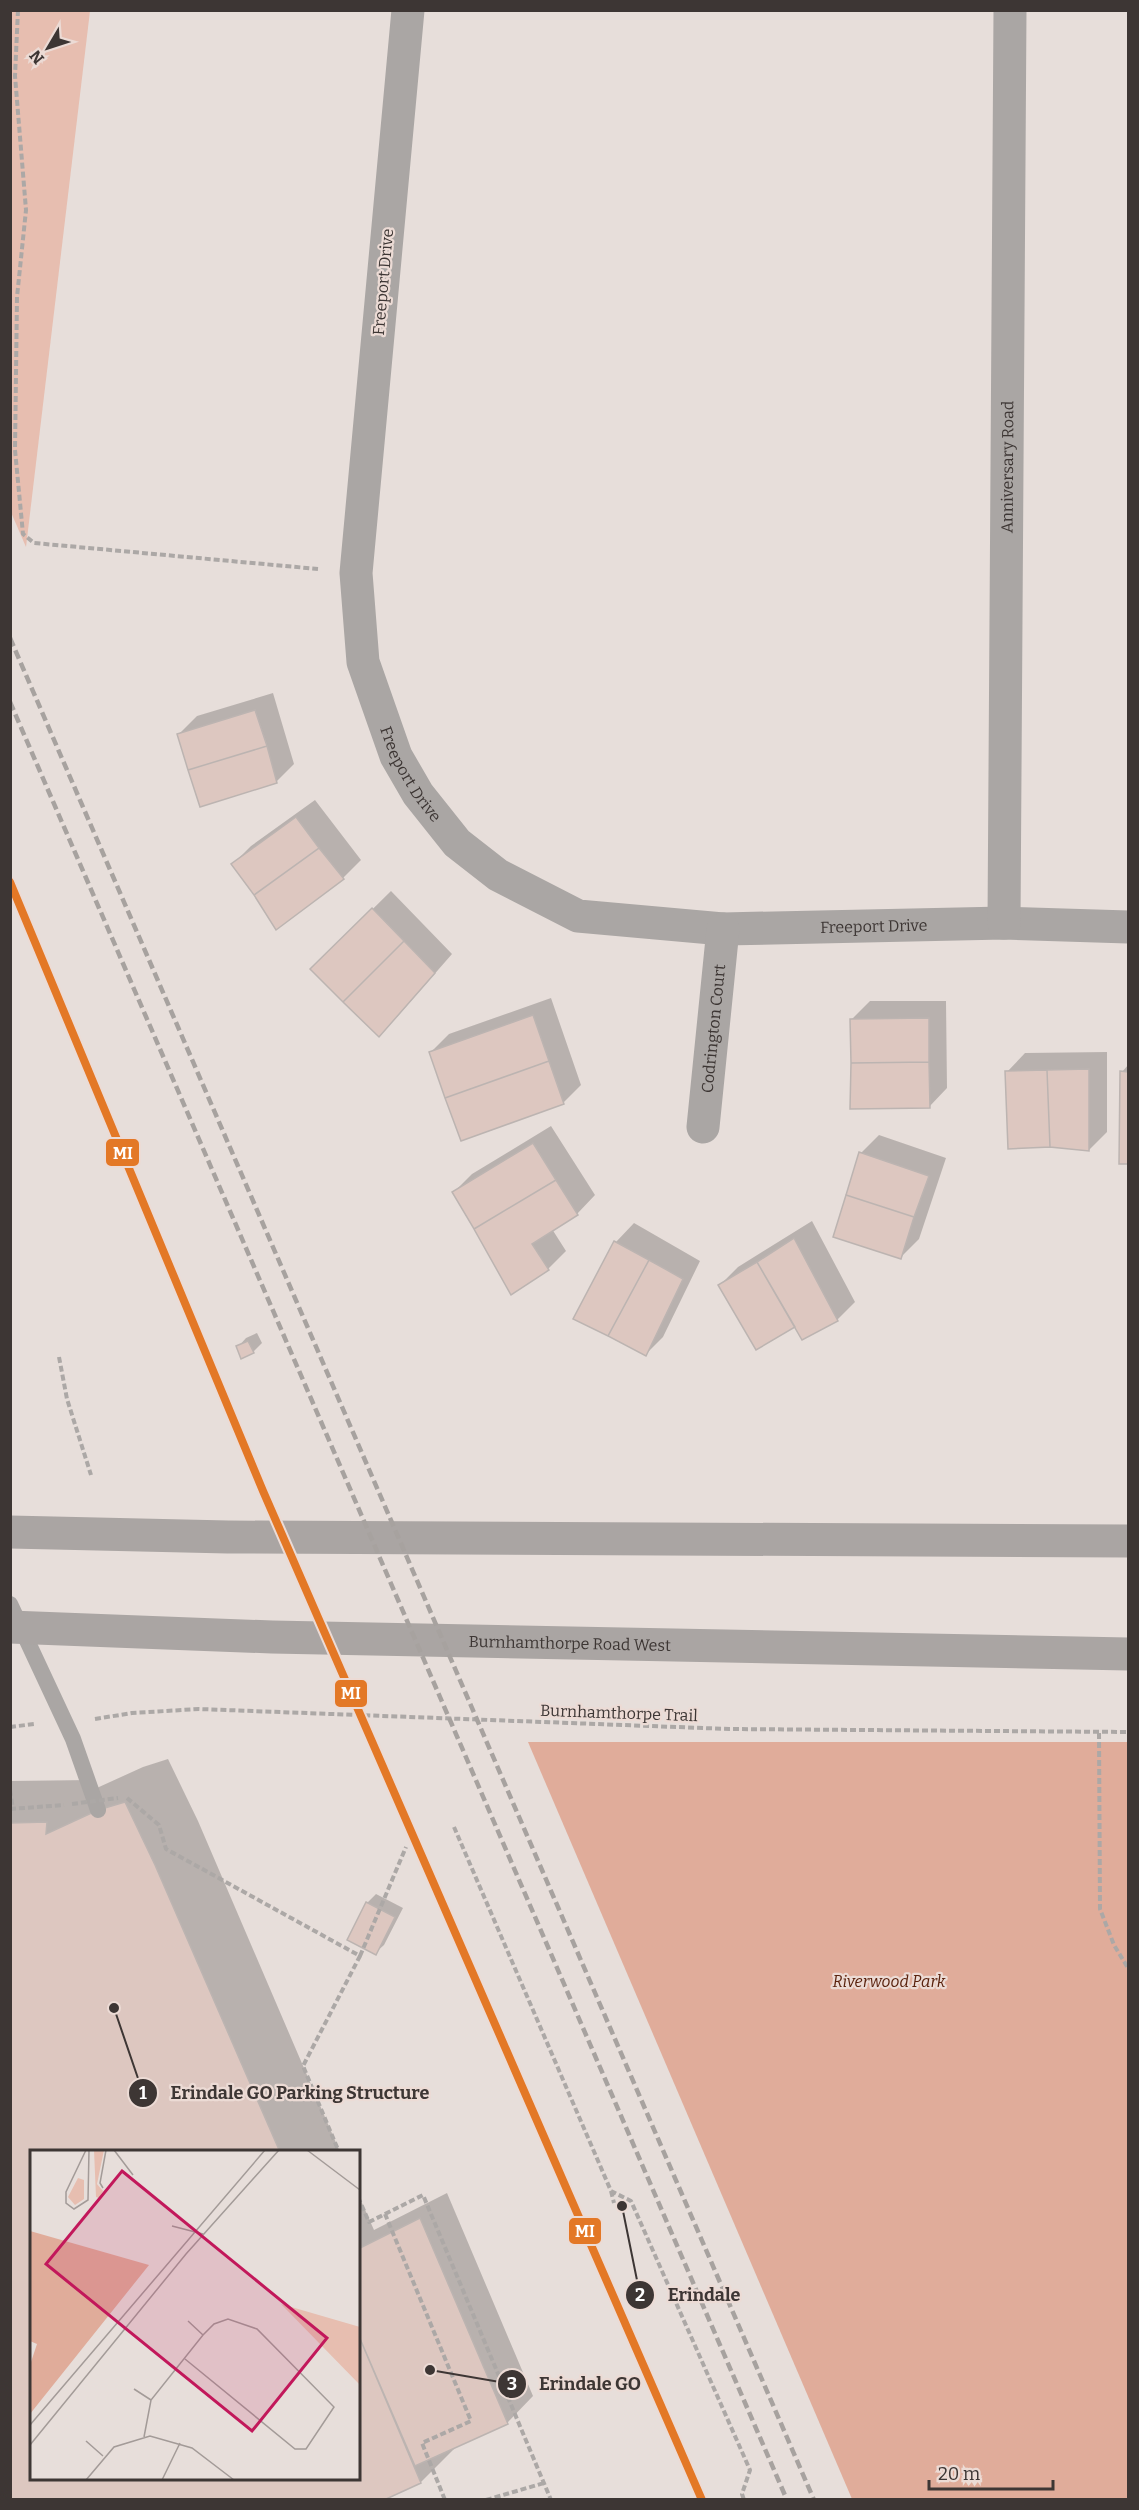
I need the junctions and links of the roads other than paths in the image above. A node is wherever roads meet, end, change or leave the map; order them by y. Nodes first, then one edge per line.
1 (408, 10) edge
2 (1010, 10) edge
3 (1004, 923) junction
4 (1128, 927) edge
5 (723, 929) junction
6 (703, 1127) dead end
7 (10, 1532) edge
8 (1128, 1541) edge
9 (14, 1620) edge
10 (1128, 1654) edge
11 (98, 1810) dead end

1 - 5 street, Freeport Drive
2 - 3 street, Anniversary Road
3 - 4 street, Freeport Drive
3 - 5 street, Freeport Drive
5 - 6 street, Codrington Court
7 - 8 main road
9 - 10 main road, Burnhamthorpe Road West
9 - 11 lane

